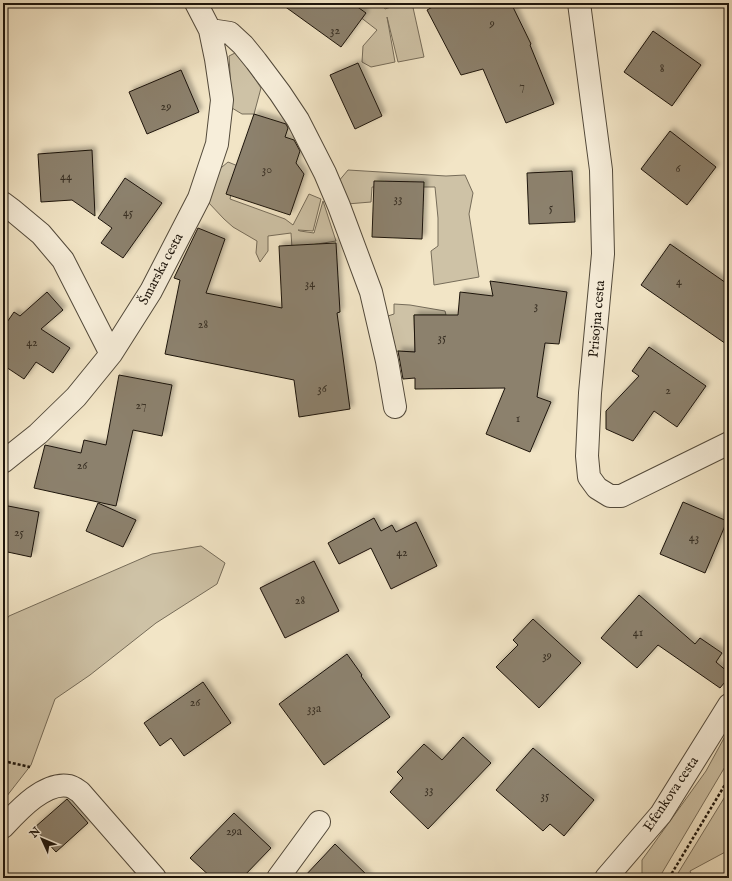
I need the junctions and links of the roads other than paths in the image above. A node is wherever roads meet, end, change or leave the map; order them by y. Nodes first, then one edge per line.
1 (196, 3) edge
2 (579, 3) edge
3 (210, 30) junction
4 (3, 203) edge
5 (111, 354) junction
6 (395, 407) dead end
7 (729, 443) edge
8 (3, 462) edge
9 (729, 705) edge
10 (319, 822) dead end
11 (3, 827) edge
12 (156, 878) edge
13 (278, 878) edge
14 (606, 878) edge

1 - 3 street, Šmarska cesta
2 - 7 street, Prisojna cesta
3 - 5 street, Šmarska cesta
3 - 6 street
4 - 5 street
5 - 8 street, Šmarska cesta
9 - 14 street, Efenkova cesta
10 - 13 street
11 - 12 street

